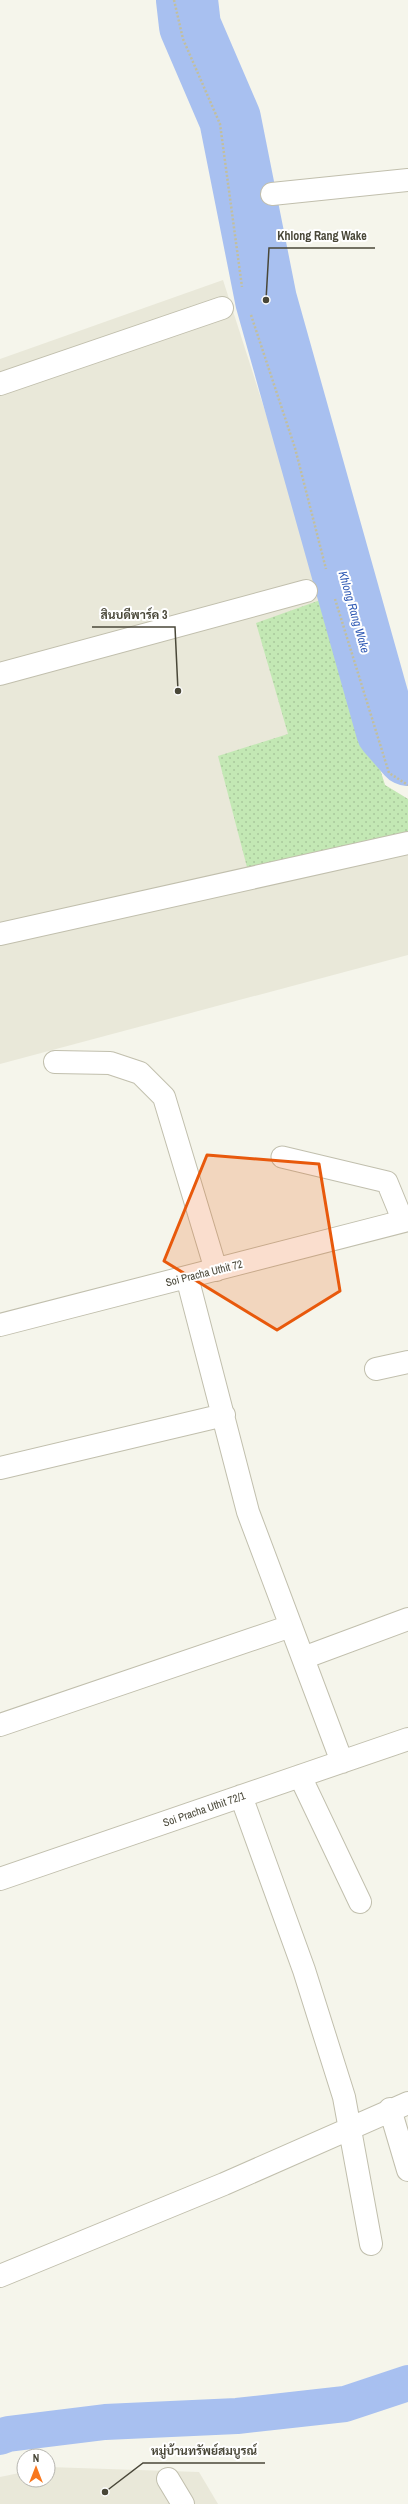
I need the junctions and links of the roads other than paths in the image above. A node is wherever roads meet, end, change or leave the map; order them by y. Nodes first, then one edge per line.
1 (408, 180) edge
2 (272, 194) dead end
3 (222, 308) dead end
4 (0, 384) edge
5 (306, 591) dead end
6 (0, 674) edge
7 (408, 843) edge
8 (0, 934) edge
9 (56, 1062) dead end
10 (282, 1157) dead end
11 (406, 1221) edge
12 (216, 1270) junction
13 (187, 1277) junction
14 (0, 1325) edge
15 (408, 1362) edge
16 (376, 1369) dead end
17 (224, 1415) junction
18 (0, 1468) edge
19 (408, 1619) edge
20 (291, 1626) junction
21 (302, 1658) junction
22 (0, 1725) edge
23 (408, 1739) edge
24 (342, 1762) junction
25 (300, 1776) junction
26 (242, 1796) junction
27 (0, 1879) edge
28 (360, 1902) dead end
29 (399, 2106) edge
30 (349, 2127) junction
31 (408, 2170) edge
32 (371, 2244) dead end
33 (0, 2276) edge
34 (168, 2479) dead end
35 (183, 2504) edge

1 - 2 street
3 - 4 street
5 - 6 street
7 - 8 street
9 - 12 street
10 - 11 lane
11 - 12 street, Soi Pracha Uthit 72
12 - 13 street, Soi Pracha Uthit 72
13 - 14 street, Soi Pracha Uthit 72
13 - 17 street
15 - 16 street
17 - 18 street
17 - 20 street
19 - 21 street
20 - 21 street
20 - 22 street
21 - 24 street
23 - 24 street, Soi Pracha Uthit 72/1
24 - 25 street, Soi Pracha Uthit 72/1
25 - 26 street, Soi Pracha Uthit 72/1
25 - 28 street
26 - 27 street, Soi Pracha Uthit 72/1
26 - 30 street
29 - 30 street
29 - 31 street
30 - 32 street
30 - 33 street
34 - 35 street

